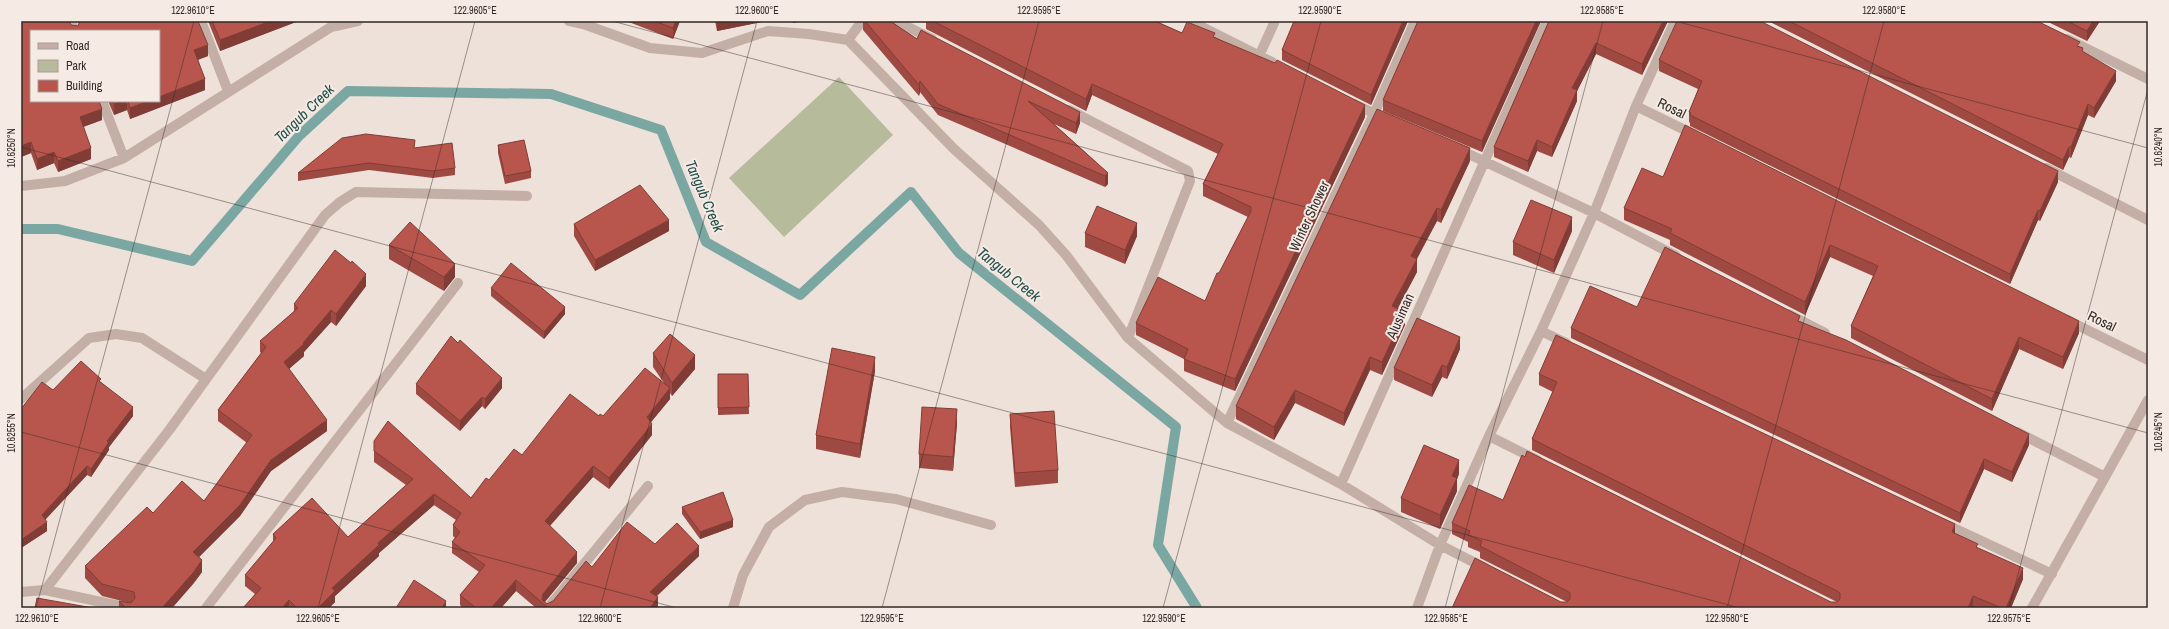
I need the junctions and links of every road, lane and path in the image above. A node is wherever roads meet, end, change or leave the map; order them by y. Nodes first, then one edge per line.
1 (201, 21) edge
2 (358, 21) edge
3 (569, 21) edge
4 (862, 21) edge
5 (896, 21) edge
6 (1190, 21) edge
7 (1275, 21) edge
8 (1415, 21) edge
9 (1547, 21) edge
10 (1675, 21) edge
11 (585, 23) edge
12 (330, 24) edge
13 (768, 26) edge
14 (2059, 35) edge
15 (848, 40) junction
16 (938, 42) edge
17 (1259, 56) junction
18 (1279, 66) edge
19 (2148, 79) edge
20 (228, 91) junction
21 (1347, 100) edge
22 (102, 102) edge
23 (1636, 106) junction
24 (1063, 107) edge
25 (1374, 114) junction
26 (1396, 123) edge
27 (1707, 141) edge
28 (1447, 145) edge
29 (124, 158) junction
30 (1484, 160) junction
31 (2036, 163) edge
32 (21, 186) edge
33 (527, 196) dead end
34 (1594, 213) junction
35 (2148, 220) edge
36 (1686, 261) edge
37 (458, 283) dead end
38 (1778, 309) edge
39 (2056, 314) edge
40 (1542, 331) junction
41 (1128, 338) junction
42 (1835, 338) edge
43 (1577, 348) edge
44 (2148, 360) edge
45 (206, 379) junction
46 (21, 399) edge
47 (2148, 400) edge
48 (1227, 423) junction
49 (2005, 426) edge
50 (1489, 436) junction
51 (1545, 464) edge
52 (2105, 477) junction
53 (1341, 484) junction
54 (648, 486) dead end
55 (1937, 519) edge
56 (991, 525) dead end
57 (1440, 545) junction
58 (1495, 573) edge
59 (2052, 574) junction
60 (45, 590) junction
61 (21, 592) edge
62 (129, 608) edge
63 (206, 608) edge
64 (548, 608) edge
65 (733, 608) edge
66 (1417, 608) edge
67 (2032, 608) edge

1 - 20 street
2 - 12 street
3 - 11 street
4 - 15 street
5 - 16 street
6 - 17 street
7 - 17 street
8 - 25 street, Winter Shower
9 - 30 street, Alusiman
10 - 23 street
11 - 13 street
12 - 20 street
13 - 15 street
14 - 19 street
15 - 41 street
17 - 18 street
20 - 29 street
21 - 25 street
22 - 29 street
23 - 27 street, Rosal
23 - 34 street
24 - 41 street
25 - 26 street
25 - 48 street, Winter Shower
28 - 30 street
29 - 32 street
30 - 34 street
30 - 53 street, Alusiman
31 - 35 street
33 - 45 street
34 - 36 street
34 - 40 street
37 - 63 street
38 - 42 street
39 - 44 street, Rosal
40 - 43 street
40 - 50 street
41 - 48 street
45 - 46 street
45 - 60 street
47 - 52 street
48 - 53 street
49 - 52 street
50 - 51 street
50 - 57 street
52 - 59 street
53 - 57 street
54 - 64 street
55 - 59 street
56 - 65 street
57 - 58 street
57 - 66 street
59 - 67 street
60 - 61 street
60 - 62 street

